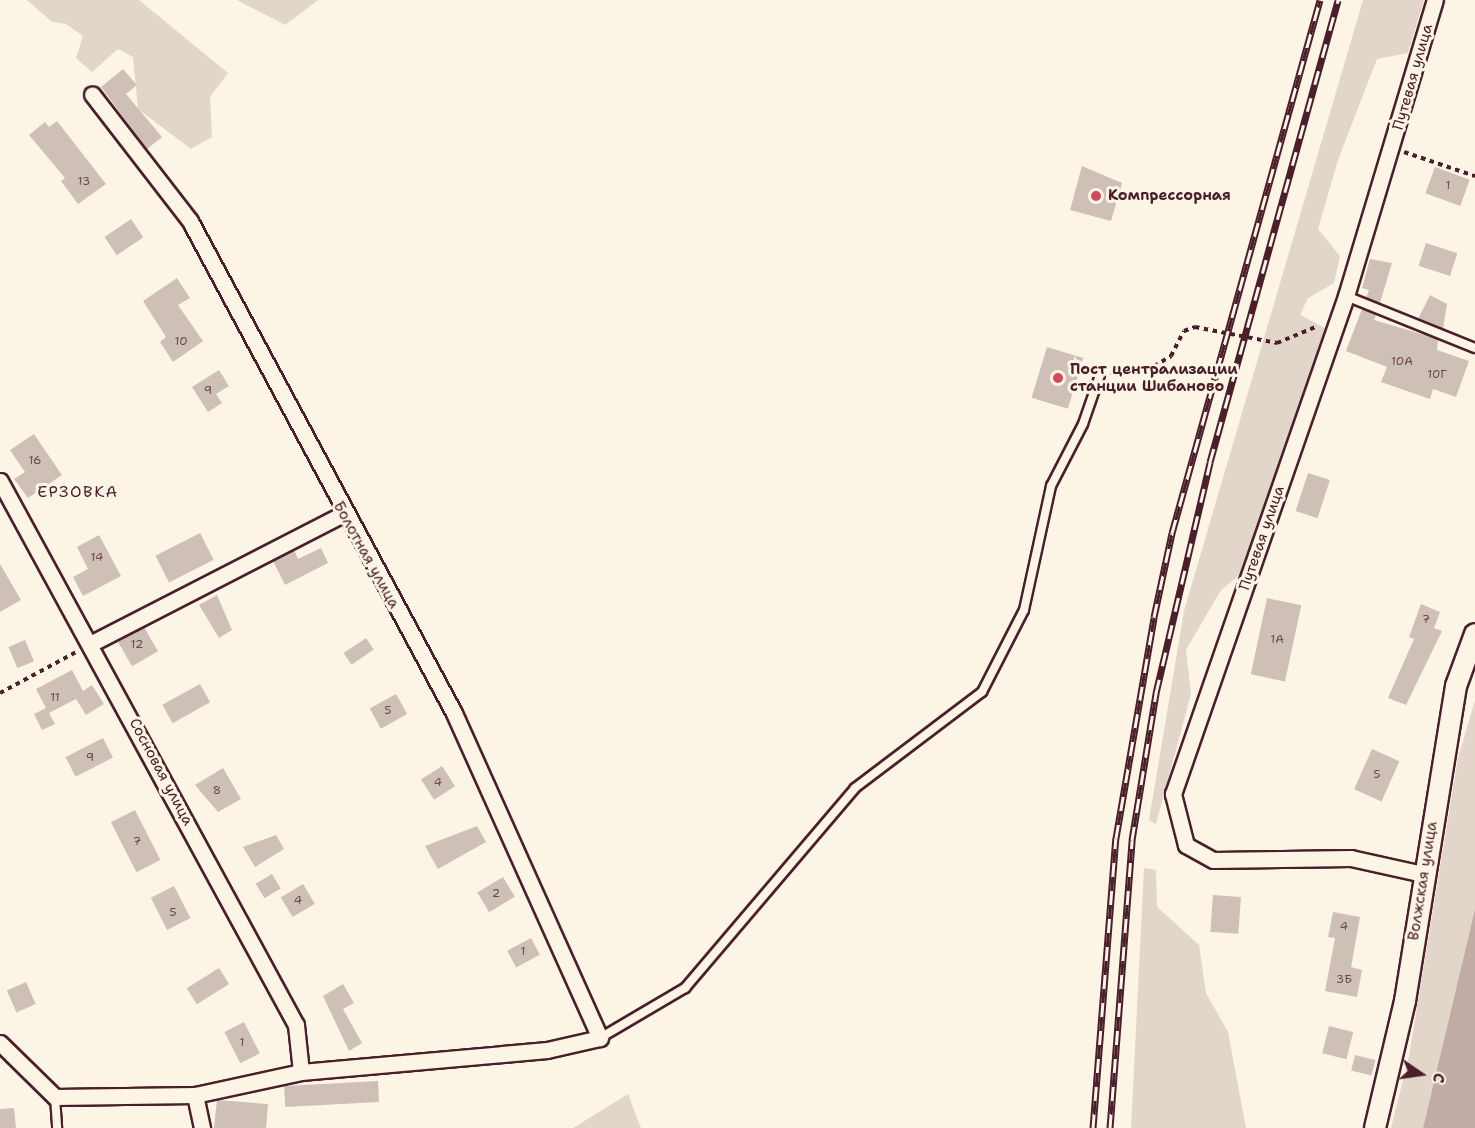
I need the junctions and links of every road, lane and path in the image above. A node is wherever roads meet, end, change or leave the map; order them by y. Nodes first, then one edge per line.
1 (1435, 0) edge
2 (92, 94) dead end
3 (1392, 148) junction
4 (1475, 176) edge
5 (1346, 296) junction
6 (1338, 319) junction
7 (1475, 348) edge
8 (1100, 375) joint
9 (0, 481) edge
10 (343, 514) junction
11 (1475, 634) edge
12 (92, 643) junction
13 (0, 693) edge
14 (1423, 874) junction
15 (600, 1038) junction
16 (0, 1043) edge
17 (300, 1071) junction
18 (195, 1095) junction
19 (55, 1097) junction
20 (57, 1128) edge
21 (202, 1128) edge
22 (1375, 1128) edge

1 - 3 street, Путевая улица
2 - 10 street, Болотная улица
3 - 4 path
3 - 5 street, Путевая улица
5 - 6 street, Путевая улица
5 - 7 lane
6 - 8 path
6 - 14 street, Путевая улица
8 - 15 lane
9 - 12 street, Сосновая улица
10 - 12 street
10 - 15 street, Болотная улица
11 - 14 street, Волжская улица
12 - 13 path
12 - 17 street, Сосновая улица
14 - 22 street, Волжская улица
15 - 17 street
16 - 19 street
17 - 18 street
18 - 19 street
18 - 21 street
19 - 20 lane

